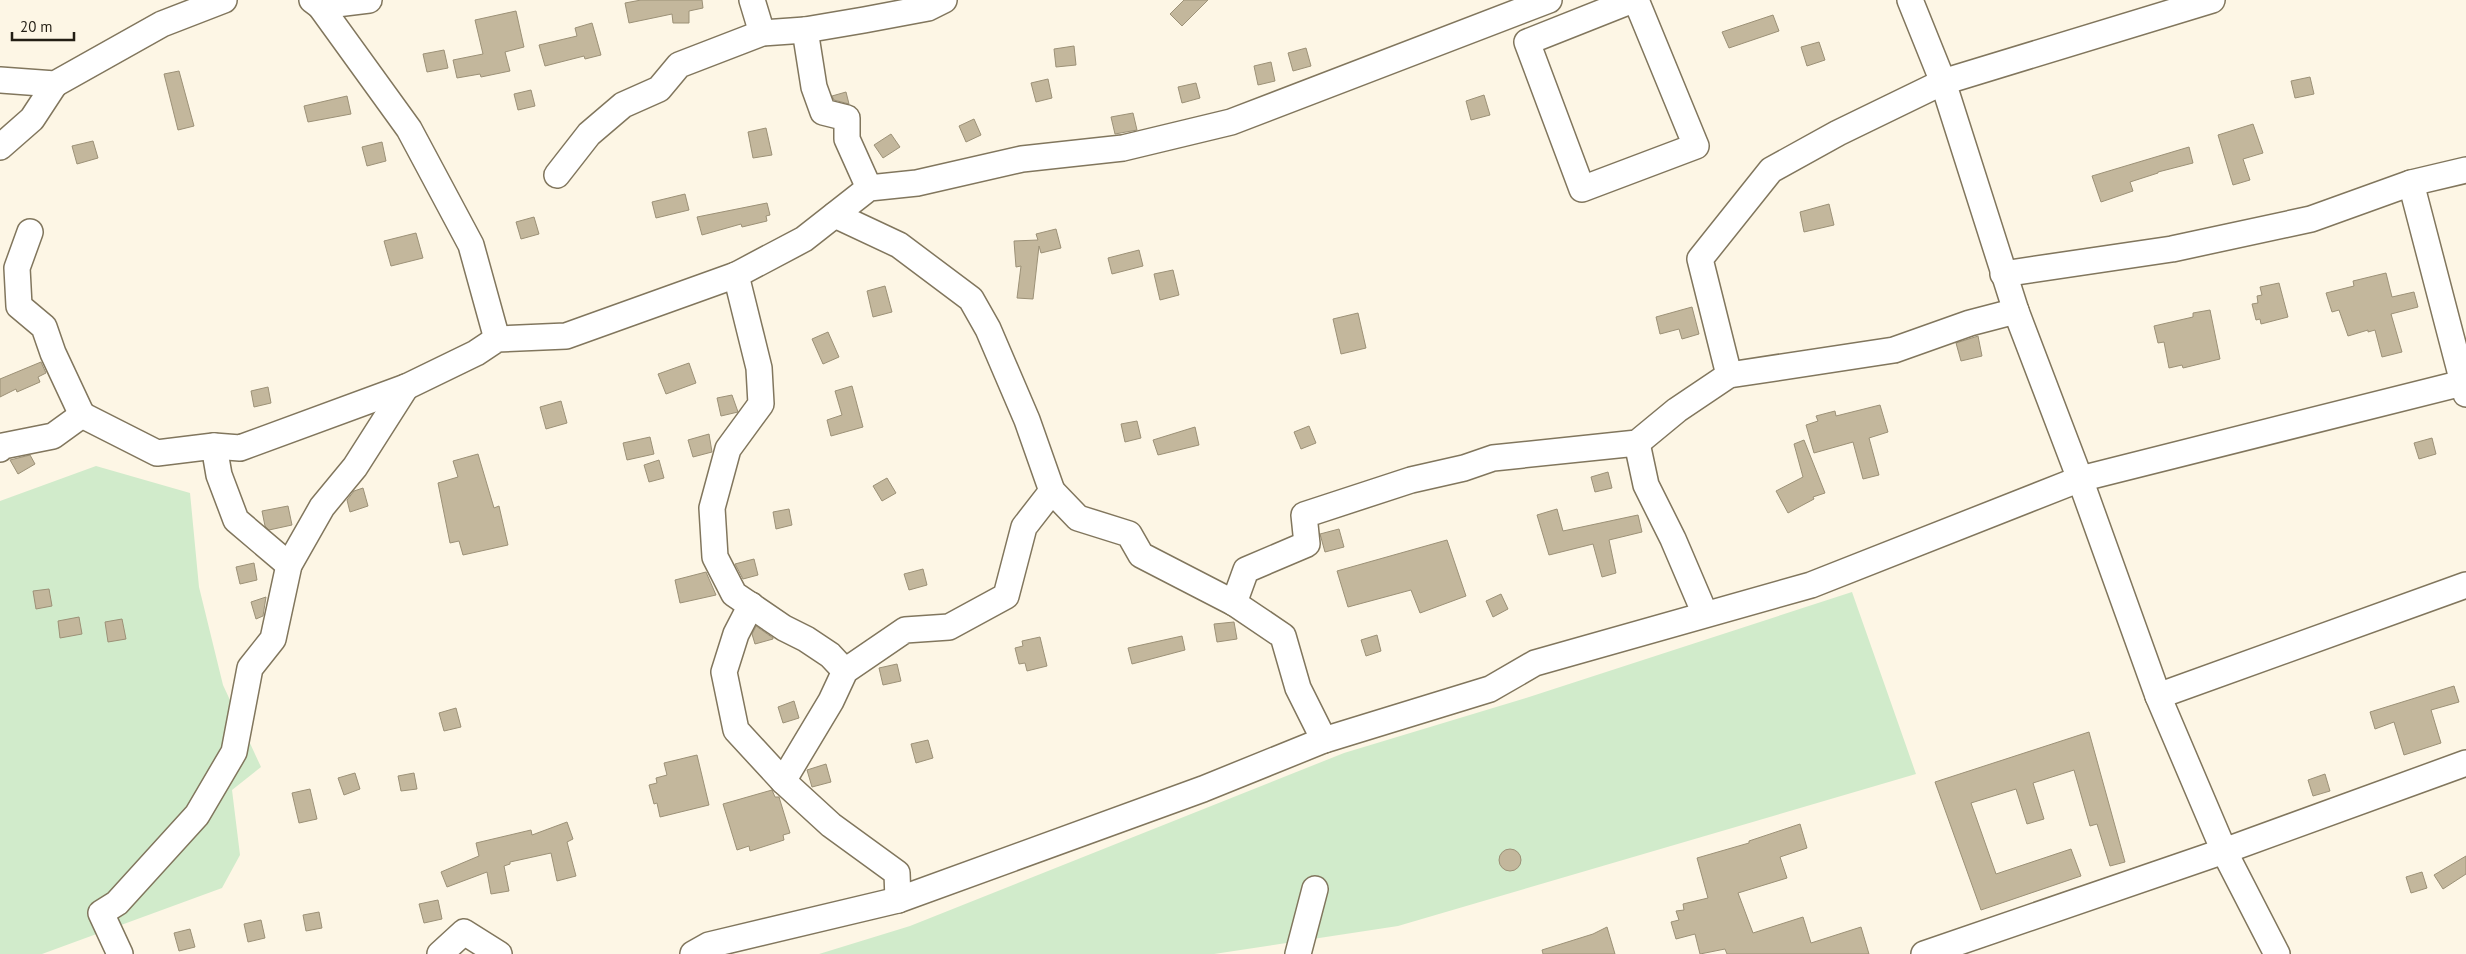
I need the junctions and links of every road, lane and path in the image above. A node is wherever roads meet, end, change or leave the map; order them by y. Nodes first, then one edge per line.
1 (224, 0) edge
2 (369, 0) edge
3 (752, 0) edge
4 (944, 0) edge
5 (1549, 0) edge
6 (1634, 0) edge
7 (1910, 0) edge
8 (2212, 0) edge
9 (316, 3) edge
10 (804, 30) junction
11 (762, 32) junction
12 (0, 80) edge
13 (1943, 82) junction
14 (55, 84) junction
15 (0, 147) edge
16 (2466, 170) edge
17 (557, 175) dead end
18 (2411, 183) junction
19 (868, 188) junction
20 (835, 215) junction
21 (30, 232) dead end
22 (2003, 274) junction
23 (736, 275) junction
24 (2016, 311) junction
25 (497, 340) junction
26 (1729, 374) junction
27 (2465, 386) edge
28 (406, 387) junction
29 (82, 415) junction
30 (1637, 443) junction
31 (214, 446) junction
32 (0, 449) edge
33 (2080, 479) junction
34 (1052, 491) junction
35 (289, 565) junction
36 (2466, 585) edge
37 (1234, 604) junction
38 (751, 605) junction
39 (1705, 614) junction
40 (845, 671) junction
41 (2158, 696) junction
42 (1324, 740) junction
43 (2466, 763) edge
44 (783, 781) junction
45 (2224, 851) junction
46 (1315, 889) dead end
47 (898, 900) junction
48 (120, 954) edge
49 (440, 954) edge
50 (499, 954) edge
51 (693, 954) edge
52 (1298, 954) edge
53 (1924, 954) edge
54 (2277, 954) edge

1 - 14 street
2 - 9 street
3 - 11 street
4 - 10 street
5 - 19 street
6 - 6 street
7 - 13 street
8 - 13 street
9 - 25 street
10 - 11 street
10 - 19 street
11 - 17 street
12 - 14 street
13 - 22 street
13 - 26 street
14 - 15 street
16 - 18 street
18 - 22 street
18 - 27 street
19 - 20 street
20 - 23 street
20 - 34 street
21 - 29 street
22 - 24 street
23 - 25 street
23 - 38 street
24 - 26 street
24 - 33 street
25 - 28 street
26 - 30 street
27 - 33 street
28 - 31 street
28 - 35 street
29 - 31 street
29 - 32 street
30 - 37 street
30 - 39 street
31 - 35 street
33 - 39 street
33 - 41 street
34 - 37 street
34 - 40 street
35 - 48 street
36 - 41 street
37 - 42 street
38 - 40 street
38 - 44 street
39 - 42 street
40 - 44 street
41 - 45 street
42 - 47 street
43 - 45 street
44 - 47 street
45 - 53 street
45 - 54 street
46 - 52 street
47 - 51 street
49 - 50 street

